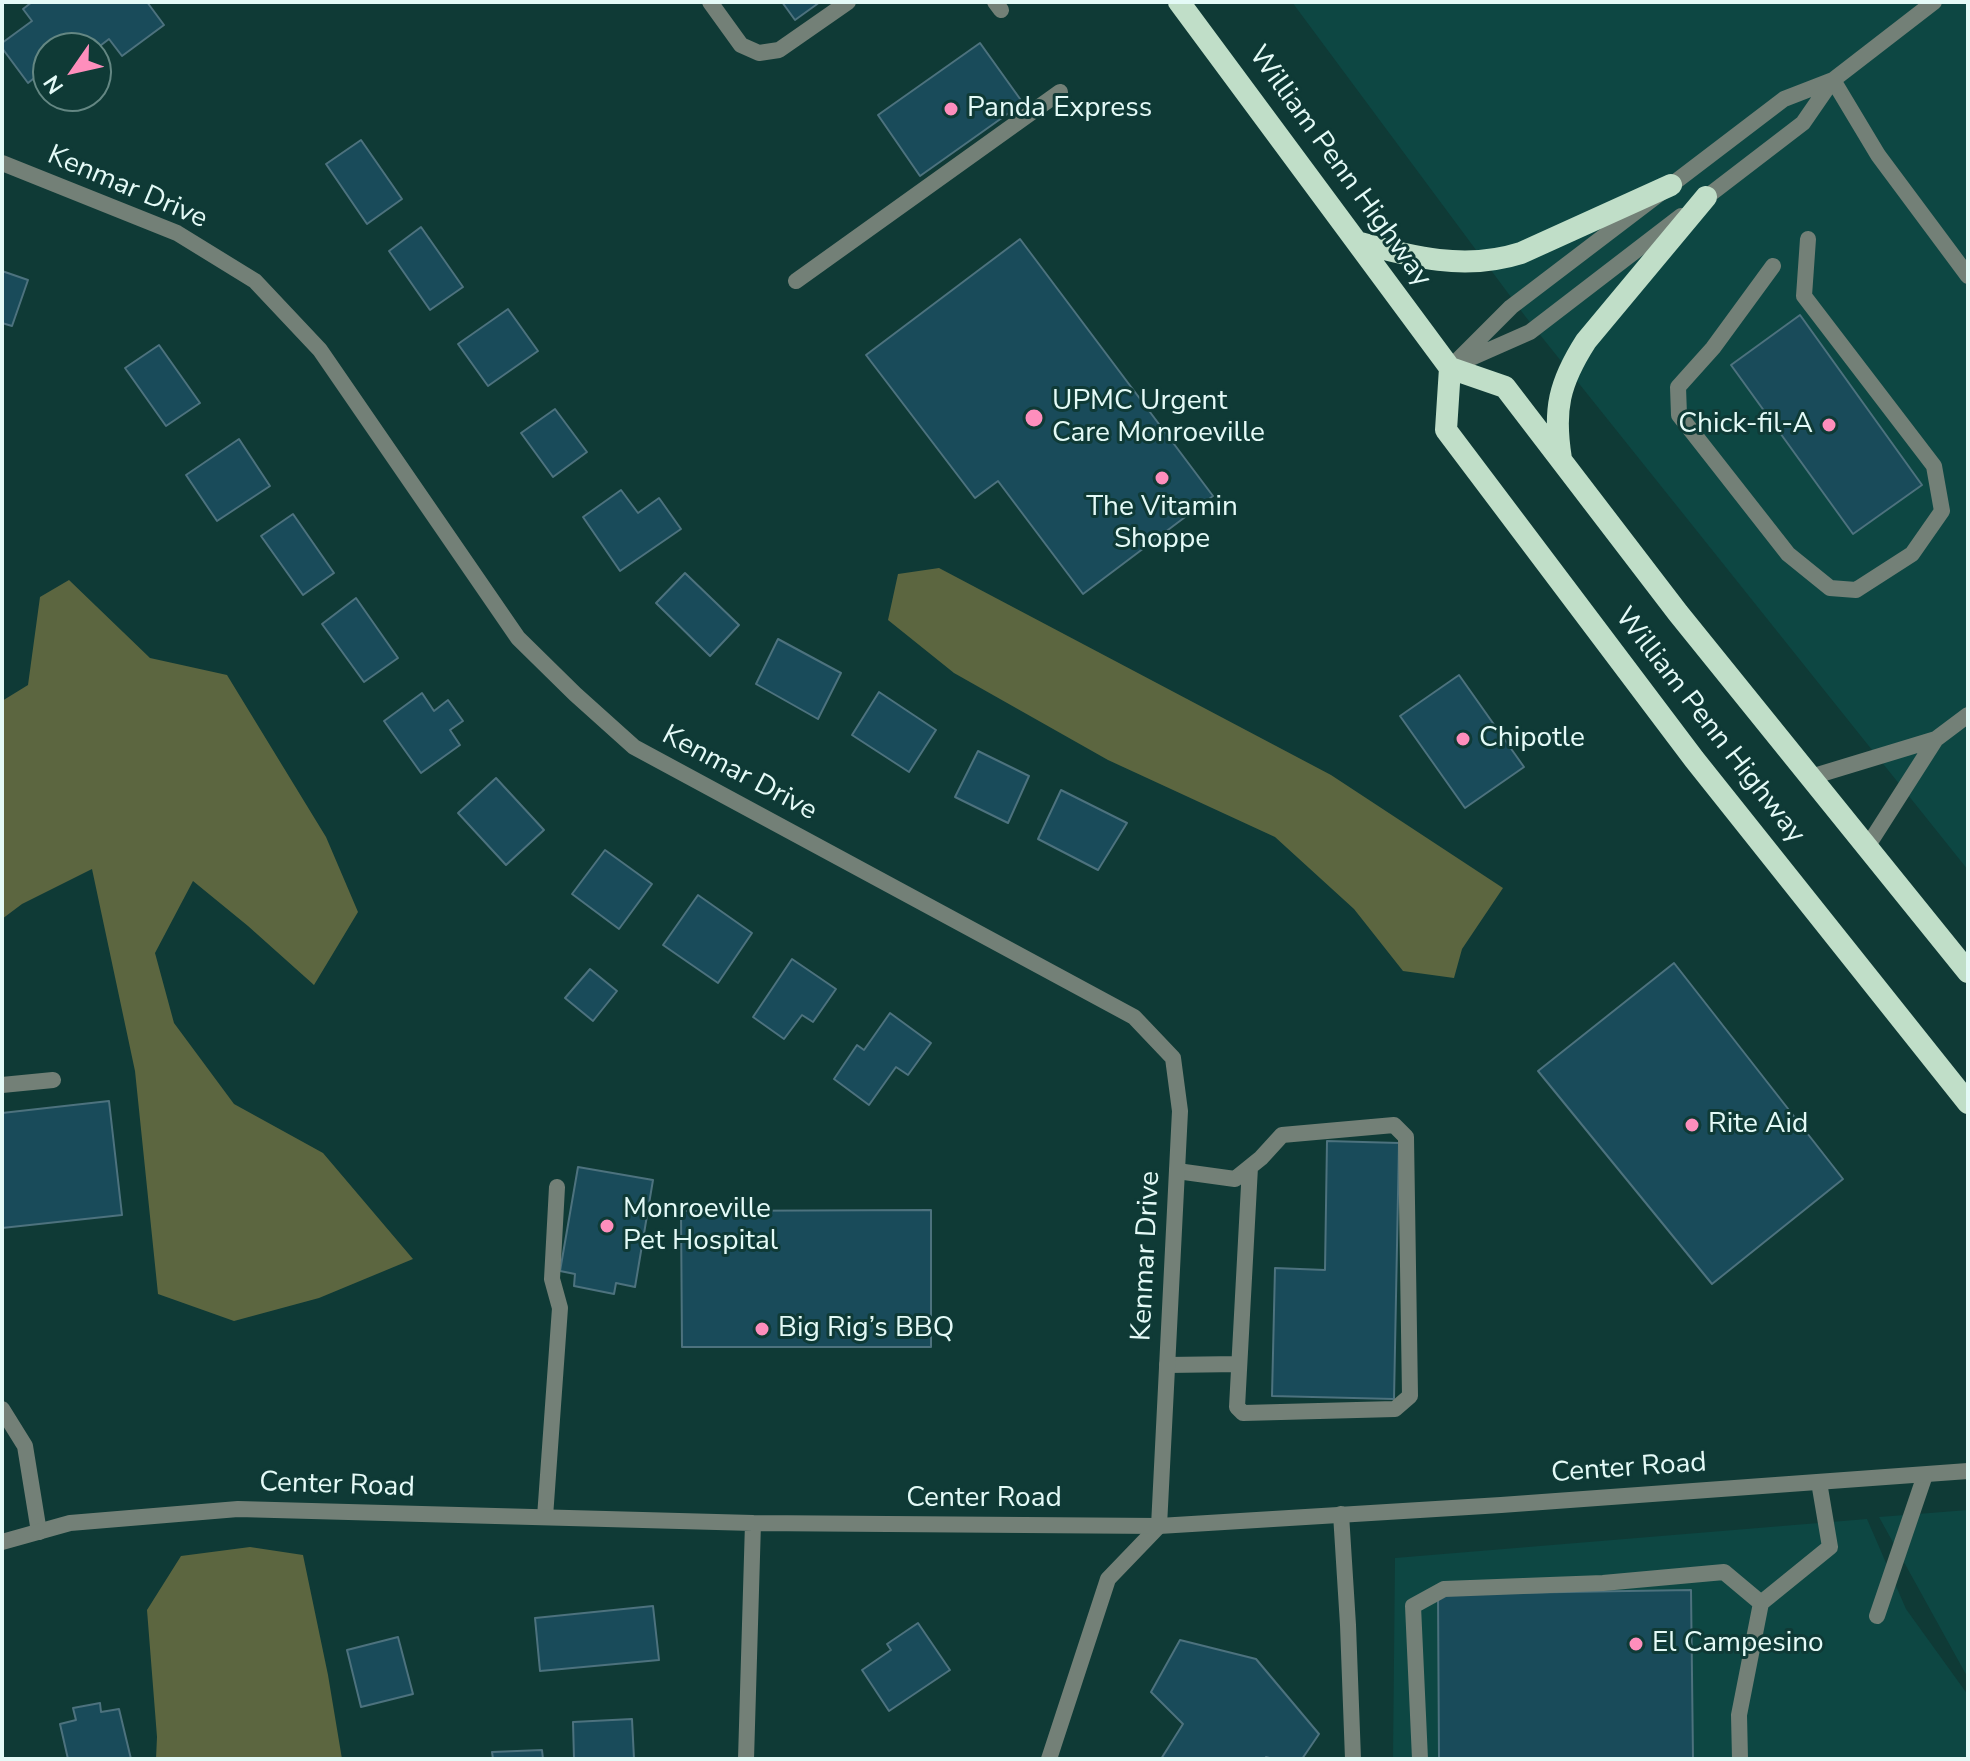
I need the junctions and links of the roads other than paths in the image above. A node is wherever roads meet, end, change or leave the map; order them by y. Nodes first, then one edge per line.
1 (710, 2) edge
2 (848, 2) edge
3 (1179, 2) edge
4 (1934, 2) edge
5 (1833, 80) junction
6 (1060, 92) dead end
7 (2, 163) edge
8 (1671, 185) junction
9 (1706, 197) junction
10 (1808, 239) dead end
11 (1357, 242) junction
12 (1773, 266) dead end
13 (1968, 276) edge
14 (796, 281) dead end
15 (1450, 368) junction
16 (1561, 460) junction
17 (1968, 715) edge
18 (1936, 739) junction
19 (1811, 777) junction
20 (1867, 847) junction
21 (1968, 972) edge
22 (53, 1080) dead end
23 (2, 1085) edge
24 (1968, 1103) edge
25 (1250, 1167) junction
26 (1177, 1171) junction
27 (557, 1187) dead end
28 (1239, 1364) junction
29 (1167, 1365) junction
30 (2, 1409) edge
31 (1968, 1471) edge
32 (1925, 1475) junction
33 (1819, 1482) junction
34 (1341, 1514) junction
35 (545, 1517) junction
36 (753, 1523) junction
37 (1159, 1526) junction
38 (39, 1532) junction
39 (2, 1542) edge
40 (1761, 1603) junction
41 (1877, 1616) dead end
42 (746, 1759) edge
43 (1049, 1759) edge
44 (1353, 1759) edge
45 (1420, 1759) edge
46 (1740, 1759) edge

1 - 2 street
3 - 11 highway, William Penn Highway
4 - 5 street
5 - 8 street
5 - 9 street
5 - 13 street
6 - 14 street
7 - 26 street, Kenmar Drive
8 - 11 highway
8 - 15 street
9 - 15 street
9 - 16 highway
10 - 12 street
11 - 15 highway, William Penn Highway
15 - 16 highway, William Penn Highway
15 - 24 highway, William Penn Highway
16 - 19 highway, William Penn Highway
17 - 18 street
18 - 19 street
18 - 20 street
19 - 20 highway, William Penn Highway
20 - 21 highway, William Penn Highway
22 - 23 street
25 - 26 street
25 - 28 street
25 - 28 street
26 - 29 street, Kenmar Drive
27 - 35 street
28 - 29 street
29 - 37 street, Kenmar Drive
30 - 38 street
31 - 32 street, Center Road
32 - 33 street, Center Road
32 - 41 street
33 - 34 street, Center Road
33 - 40 street
34 - 37 street, Center Road
34 - 44 street
35 - 36 street, Center Road
35 - 38 street, Center Road
36 - 37 street, Center Road
36 - 42 street
37 - 43 street
38 - 39 street, Center Road
40 - 45 street
40 - 46 street

